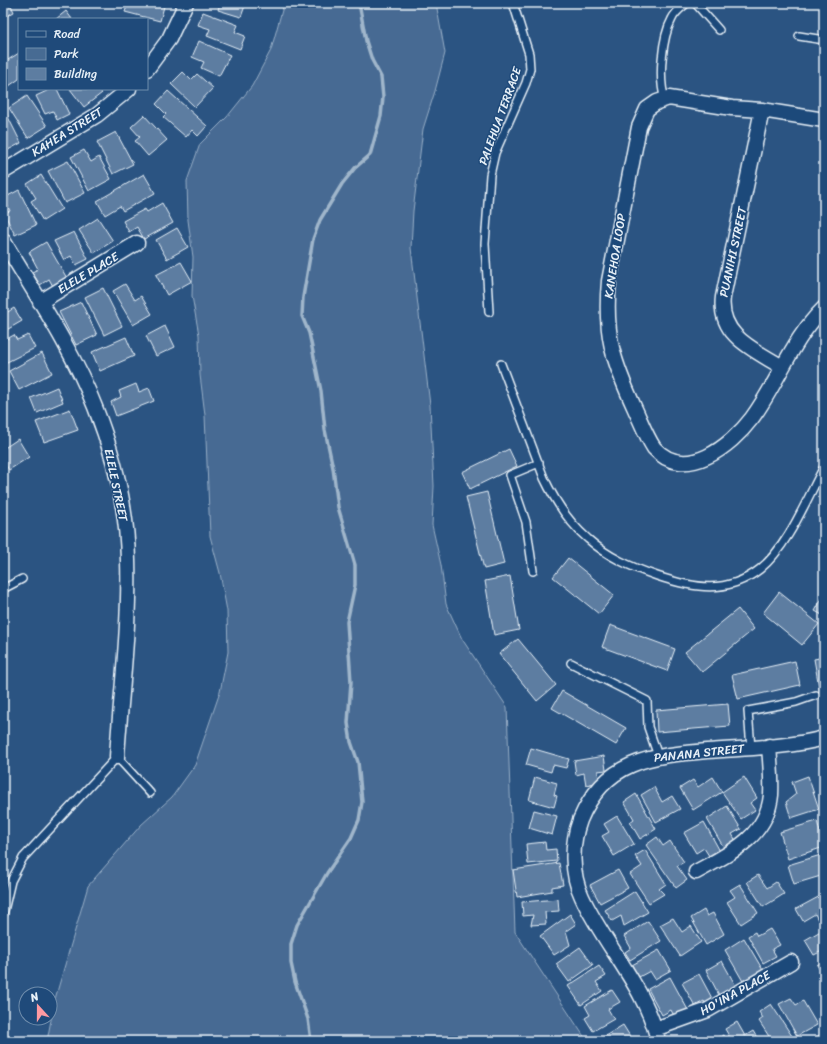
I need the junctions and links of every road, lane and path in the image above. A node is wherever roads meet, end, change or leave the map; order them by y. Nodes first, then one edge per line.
1 (186, 3) edge
2 (513, 3) edge
3 (687, 3) edge
4 (694, 3) edge
5 (719, 30) dead end
6 (799, 36) dead end
7 (824, 40) edge
8 (148, 69) edge
9 (128, 90) edge
10 (665, 99) junction
11 (762, 110) junction
12 (824, 120) edge
13 (3, 172) edge
14 (3, 240) edge
15 (137, 243) dead end
16 (40, 302) junction
17 (824, 308) edge
18 (489, 312) dead end
19 (501, 364) dead end
20 (782, 367) junction
21 (539, 463) junction
22 (824, 467) edge
23 (533, 570) dead end
24 (22, 579) dead end
25 (3, 589) edge
26 (571, 663) dead end
27 (816, 695) dead end
28 (824, 738) edge
29 (769, 746) junction
30 (751, 748) junction
31 (658, 756) junction
32 (116, 757) junction
33 (150, 793) dead end
34 (696, 872) dead end
35 (3, 915) edge
36 (791, 962) dead end
37 (657, 1035) edge

1 - 8 street
2 - 18 lane, PALEHUA TERRACE
3 - 10 lane
4 - 5 lane
6 - 7 lane
9 - 13 street, KAHEA STREET
10 - 11 street, KANEHOA LOOP
10 - 20 street, KANEHOA LOOP
11 - 12 street, KANEHOA LOOP
11 - 20 street, PUANIHI STREET
14 - 16 street, ELELE STREET
15 - 16 street, ELELE PLACE
16 - 32 street, ELELE STREET
17 - 20 street, KANEHOA LOOP
19 - 21 lane
21 - 22 lane
21 - 23 lane
24 - 25 lane
26 - 31 lane
27 - 30 lane
28 - 29 street, PANANA STREET
29 - 30 street, PANANA STREET
29 - 34 street
30 - 31 street, PANANA STREET
31 - 37 street, PANANA STREET
32 - 33 lane
32 - 35 lane
36 - 37 street, HO'INA PLACE

